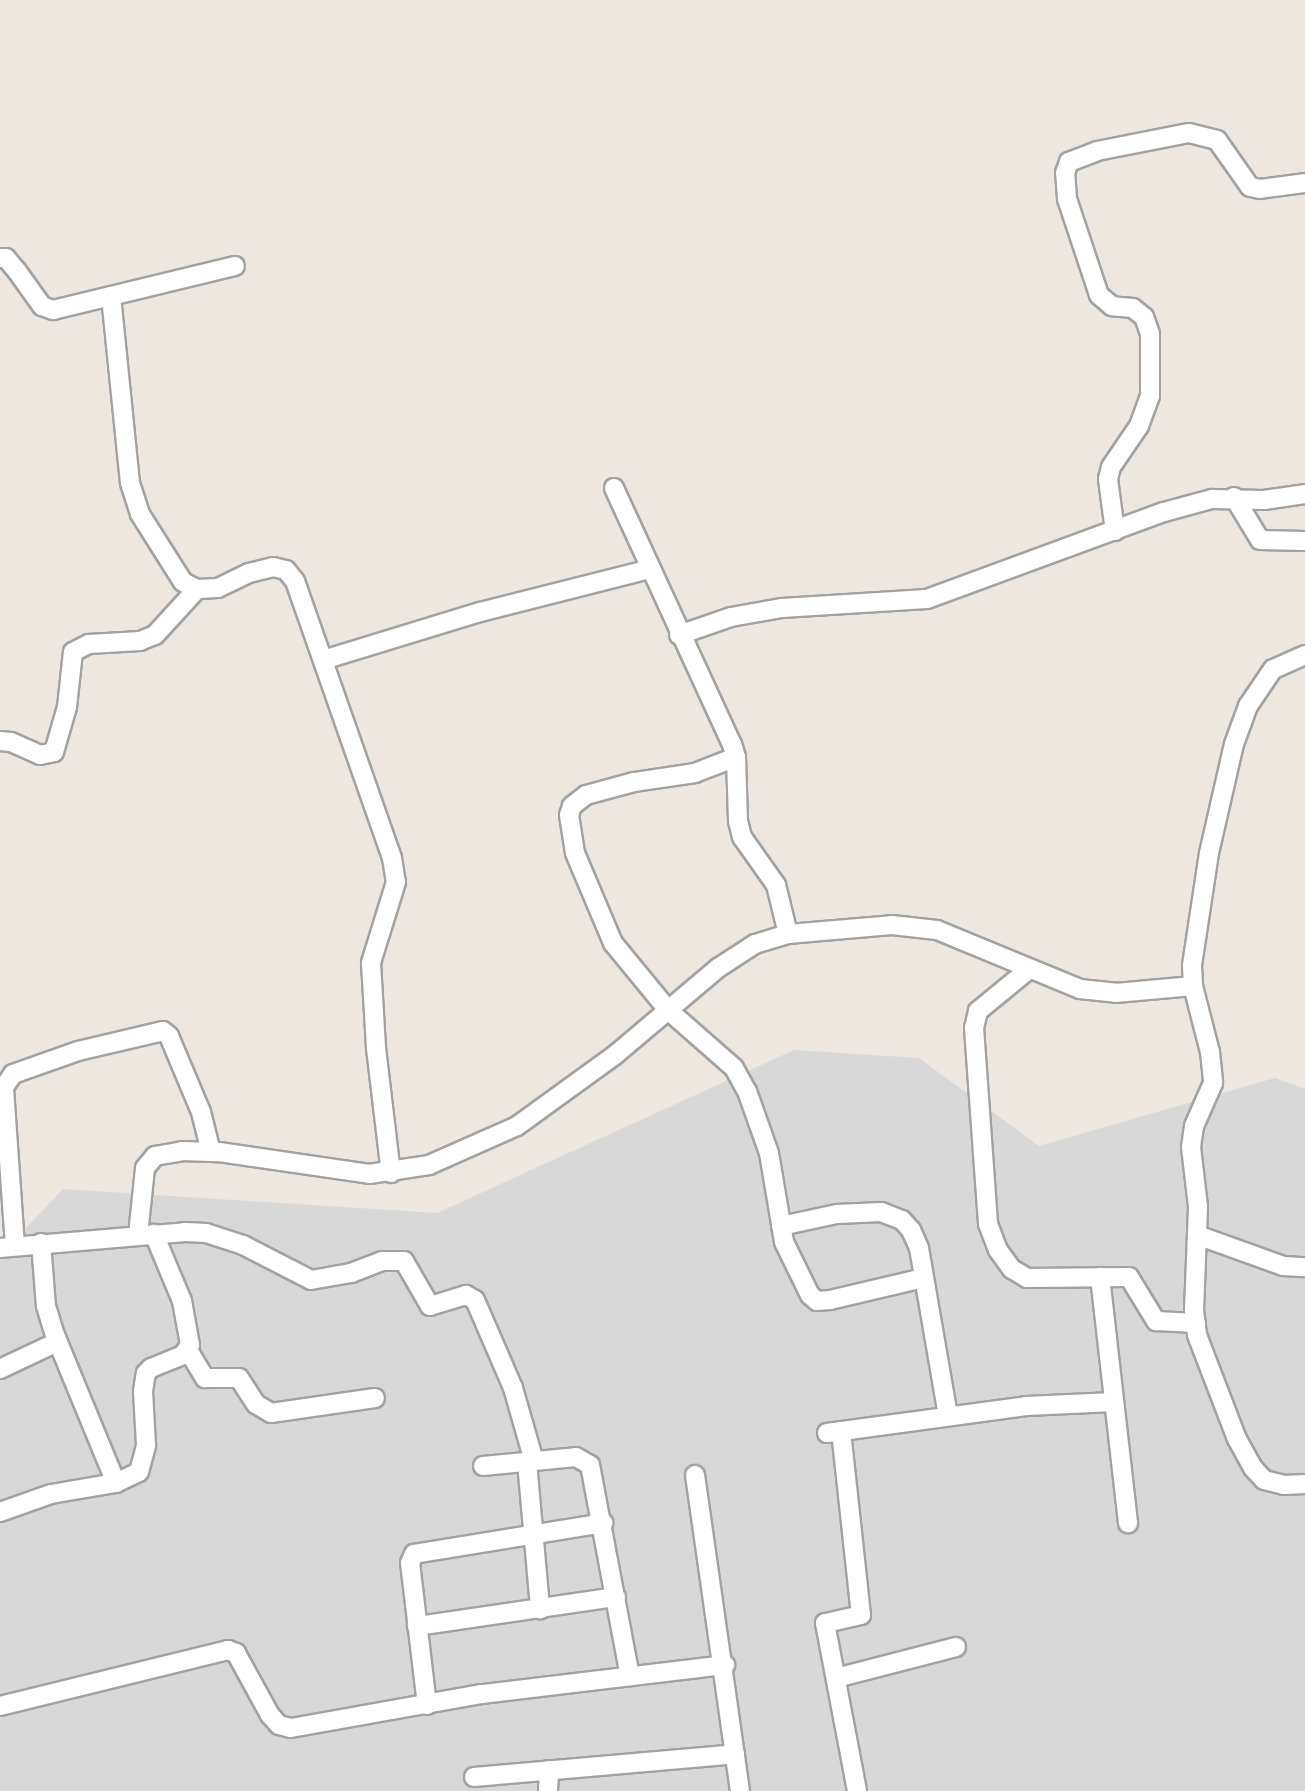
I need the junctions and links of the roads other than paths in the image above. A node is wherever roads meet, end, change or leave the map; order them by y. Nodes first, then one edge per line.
1 (1305, 183) edge
2 (0, 258) edge
3 (235, 266) dead end
4 (111, 296) junction
5 (614, 488) dead end
6 (1305, 494) edge
7 (1234, 497) junction
8 (1115, 531) junction
9 (1305, 541) edge
10 (650, 569) junction
11 (197, 589) junction
12 (679, 635) junction
13 (1305, 655) edge
14 (323, 660) junction
15 (0, 741) edge
16 (736, 757) junction
17 (788, 934) junction
18 (1028, 970) junction
19 (1193, 986) junction
20 (668, 1010) junction
21 (211, 1152) junction
22 (391, 1173) junction
23 (781, 1226) junction
24 (146, 1234) junction
25 (1197, 1235) junction
26 (41, 1243) junction
27 (8, 1247) edge
28 (1305, 1267) edge
29 (1100, 1277) junction
30 (923, 1278) junction
31 (1196, 1323) junction
32 (57, 1342) junction
33 (188, 1350) junction
34 (0, 1369) edge
35 (375, 1398) dead end
36 (1114, 1402) junction
37 (948, 1416) junction
38 (531, 1462) junction
39 (483, 1466) dead end
40 (695, 1475) dead end
41 (116, 1483) junction
42 (1305, 1484) edge
43 (0, 1512) edge
44 (603, 1523) junction
45 (1128, 1523) dead end
46 (533, 1533) junction
47 (616, 1597) junction
48 (540, 1609) junction
49 (417, 1626) junction
50 (956, 1647) dead end
51 (725, 1665) junction
52 (630, 1676) junction
53 (836, 1678) junction
54 (427, 1705) junction
55 (0, 1706) edge
56 (735, 1754) junction
57 (549, 1770) junction
58 (474, 1777) dead end
59 (548, 1791) edge
60 (740, 1791) edge
61 (857, 1791) edge

1 - 8 street
2 - 4 street
3 - 4 street
4 - 11 street
5 - 10 street
6 - 7 street
7 - 8 street
7 - 9 street
8 - 12 street
10 - 12 street
10 - 14 street
11 - 14 street
11 - 15 street
12 - 16 street
13 - 19 street
14 - 22 street
16 - 17 street
16 - 20 street
17 - 18 street
17 - 20 street
18 - 19 street
18 - 29 street
19 - 25 street
20 - 22 street
20 - 23 street
21 - 22 street
21 - 24 street
21 - 27 street
23 - 30 street
23 - 30 street
24 - 26 street
24 - 33 street
24 - 38 street
25 - 28 street
25 - 31 street
26 - 27 street
26 - 32 street
29 - 31 street
29 - 36 street
30 - 37 street
31 - 42 street
32 - 34 street
32 - 41 street
33 - 35 street
33 - 41 street
36 - 37 street
36 - 45 street
37 - 53 street
38 - 39 street
38 - 44 street
38 - 46 street
40 - 51 street
41 - 43 street
44 - 46 street
44 - 47 street
46 - 48 street
46 - 49 street
47 - 48 street
47 - 52 street
48 - 49 street
49 - 54 street
50 - 53 street
51 - 52 street
51 - 56 street
52 - 54 street
53 - 61 street
54 - 55 street
56 - 57 street
56 - 60 street
57 - 58 street
57 - 59 street

